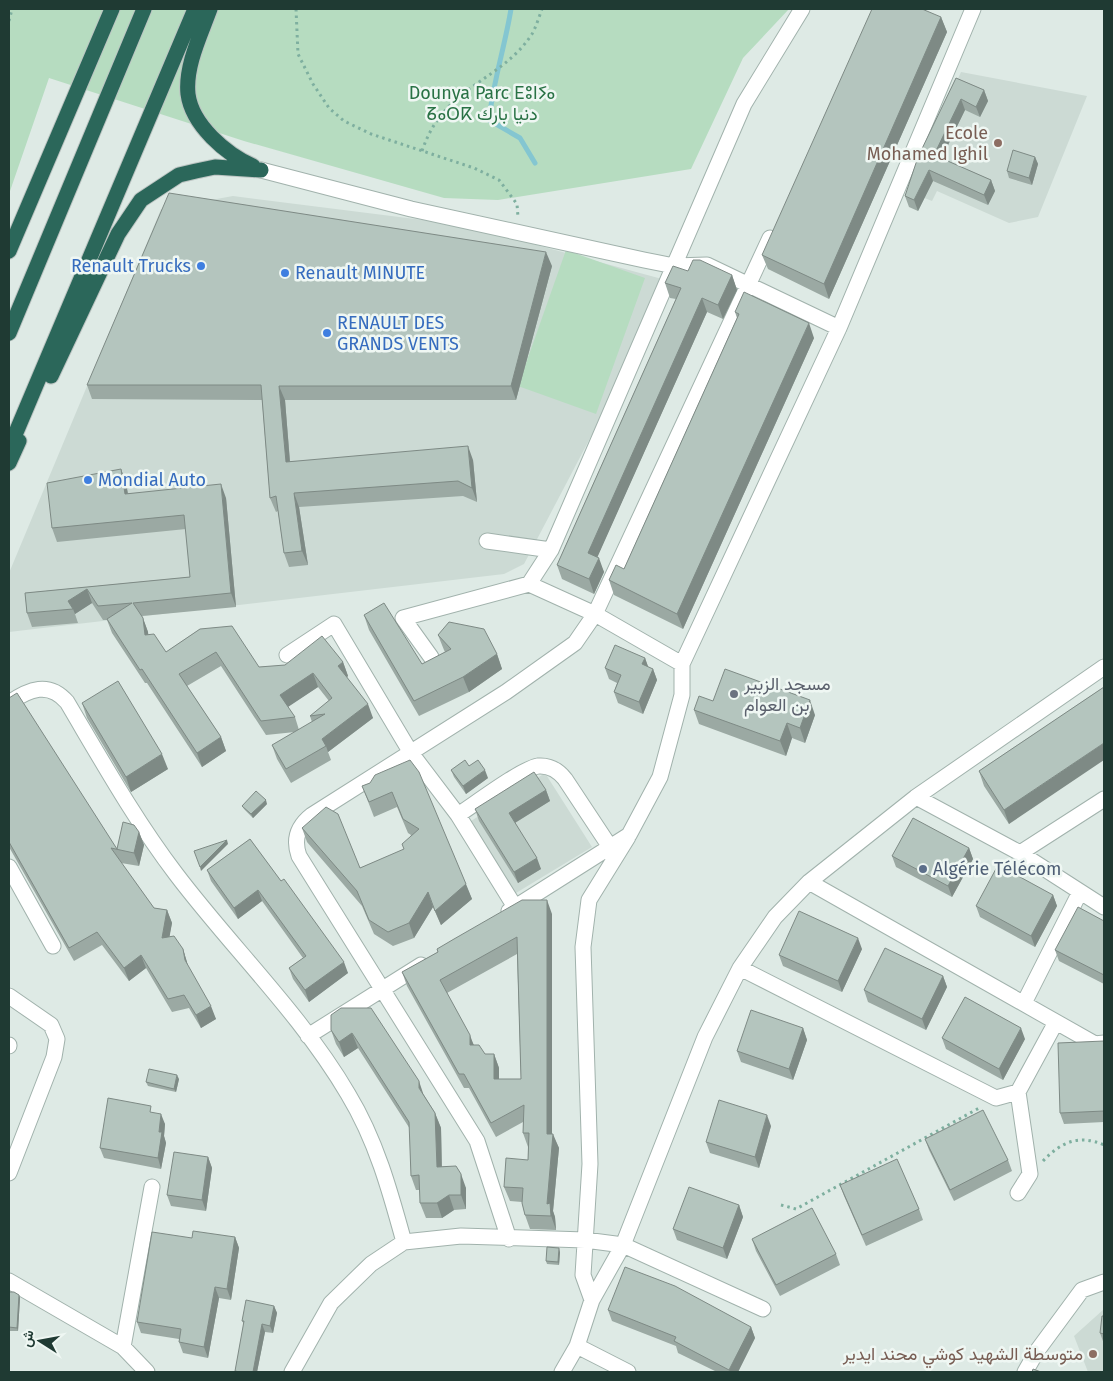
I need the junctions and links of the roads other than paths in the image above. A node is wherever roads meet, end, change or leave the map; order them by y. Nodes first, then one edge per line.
1 (112, 9) edge
2 (144, 9) edge
3 (195, 9) edge
4 (210, 9) edge
5 (802, 9) edge
6 (973, 9) edge
7 (261, 170) junction
8 (778, 222) edge
9 (9, 252) edge
10 (674, 266) junction
11 (750, 284) junction
12 (839, 328) junction
13 (9, 333) edge
14 (9, 449) edge
15 (9, 463) edge
16 (487, 541) dead end
17 (551, 550) junction
18 (530, 584) junction
19 (595, 614) junction
20 (287, 656) dead end
21 (431, 657) edge
22 (682, 664) junction
23 (1104, 667) edge
24 (9, 703) edge
25 (411, 752) junction
26 (916, 797) junction
27 (1104, 799) edge
28 (458, 815) junction
29 (629, 835) junction
30 (610, 847) junction
31 (1020, 853) junction
32 (9, 867) edge
33 (809, 882) junction
34 (1080, 892) junction
35 (515, 907) junction
36 (1104, 907) edge
37 (498, 917) edge
38 (53, 946) dead end
39 (432, 958) edge
40 (740, 968) junction
41 (383, 989) junction
42 (9, 996) edge
43 (1024, 1003) junction
44 (1056, 1022) junction
45 (308, 1036) junction
46 (1104, 1043) edge
47 (1018, 1092) junction
48 (9, 1173) edge
49 (152, 1187) dead end
50 (1018, 1193) dead end
51 (509, 1239) junction
52 (586, 1240) junction
53 (404, 1242) junction
54 (623, 1245) junction
55 (9, 1281) edge
56 (1104, 1282) edge
57 (592, 1300) junction
58 (763, 1309) dead end
59 (577, 1346) junction
60 (123, 1347) junction
61 (147, 1372) edge
62 (292, 1372) edge
63 (562, 1372) edge
64 (628, 1372) edge
65 (1025, 1372) edge

1 - 9 highway
2 - 13 highway
3 - 14 highway
4 - 7 highway
5 - 10 street
6 - 12 street
7 - 10 street
7 - 15 highway
8 - 11 street
10 - 11 street
10 - 17 street
11 - 12 street
11 - 19 street
12 - 22 street
16 - 17 street
17 - 18 street
18 - 19 street
18 - 21 street
19 - 22 street
19 - 25 street
20 - 25 street
22 - 29 street
23 - 26 street
24 - 45 street
25 - 28 street
25 - 41 street
26 - 31 street
26 - 33 street
27 - 31 street
28 - 30 street
28 - 35 street
29 - 30 street
29 - 52 street
30 - 35 street
31 - 34 street
32 - 38 street
33 - 40 street
33 - 43 street
34 - 36 street
34 - 43 street
35 - 37 street
39 - 41 street
40 - 47 street
40 - 54 street
41 - 45 street
41 - 51 street
42 - 48 street
43 - 44 street
44 - 46 street
44 - 47 street
45 - 53 street
47 - 50 street
49 - 60 street
51 - 52 street
51 - 53 street
52 - 54 street
52 - 57 street
53 - 62 street
54 - 57 street
54 - 58 street
55 - 60 street
56 - 65 street
57 - 59 street
59 - 63 street
59 - 64 street
60 - 61 street

